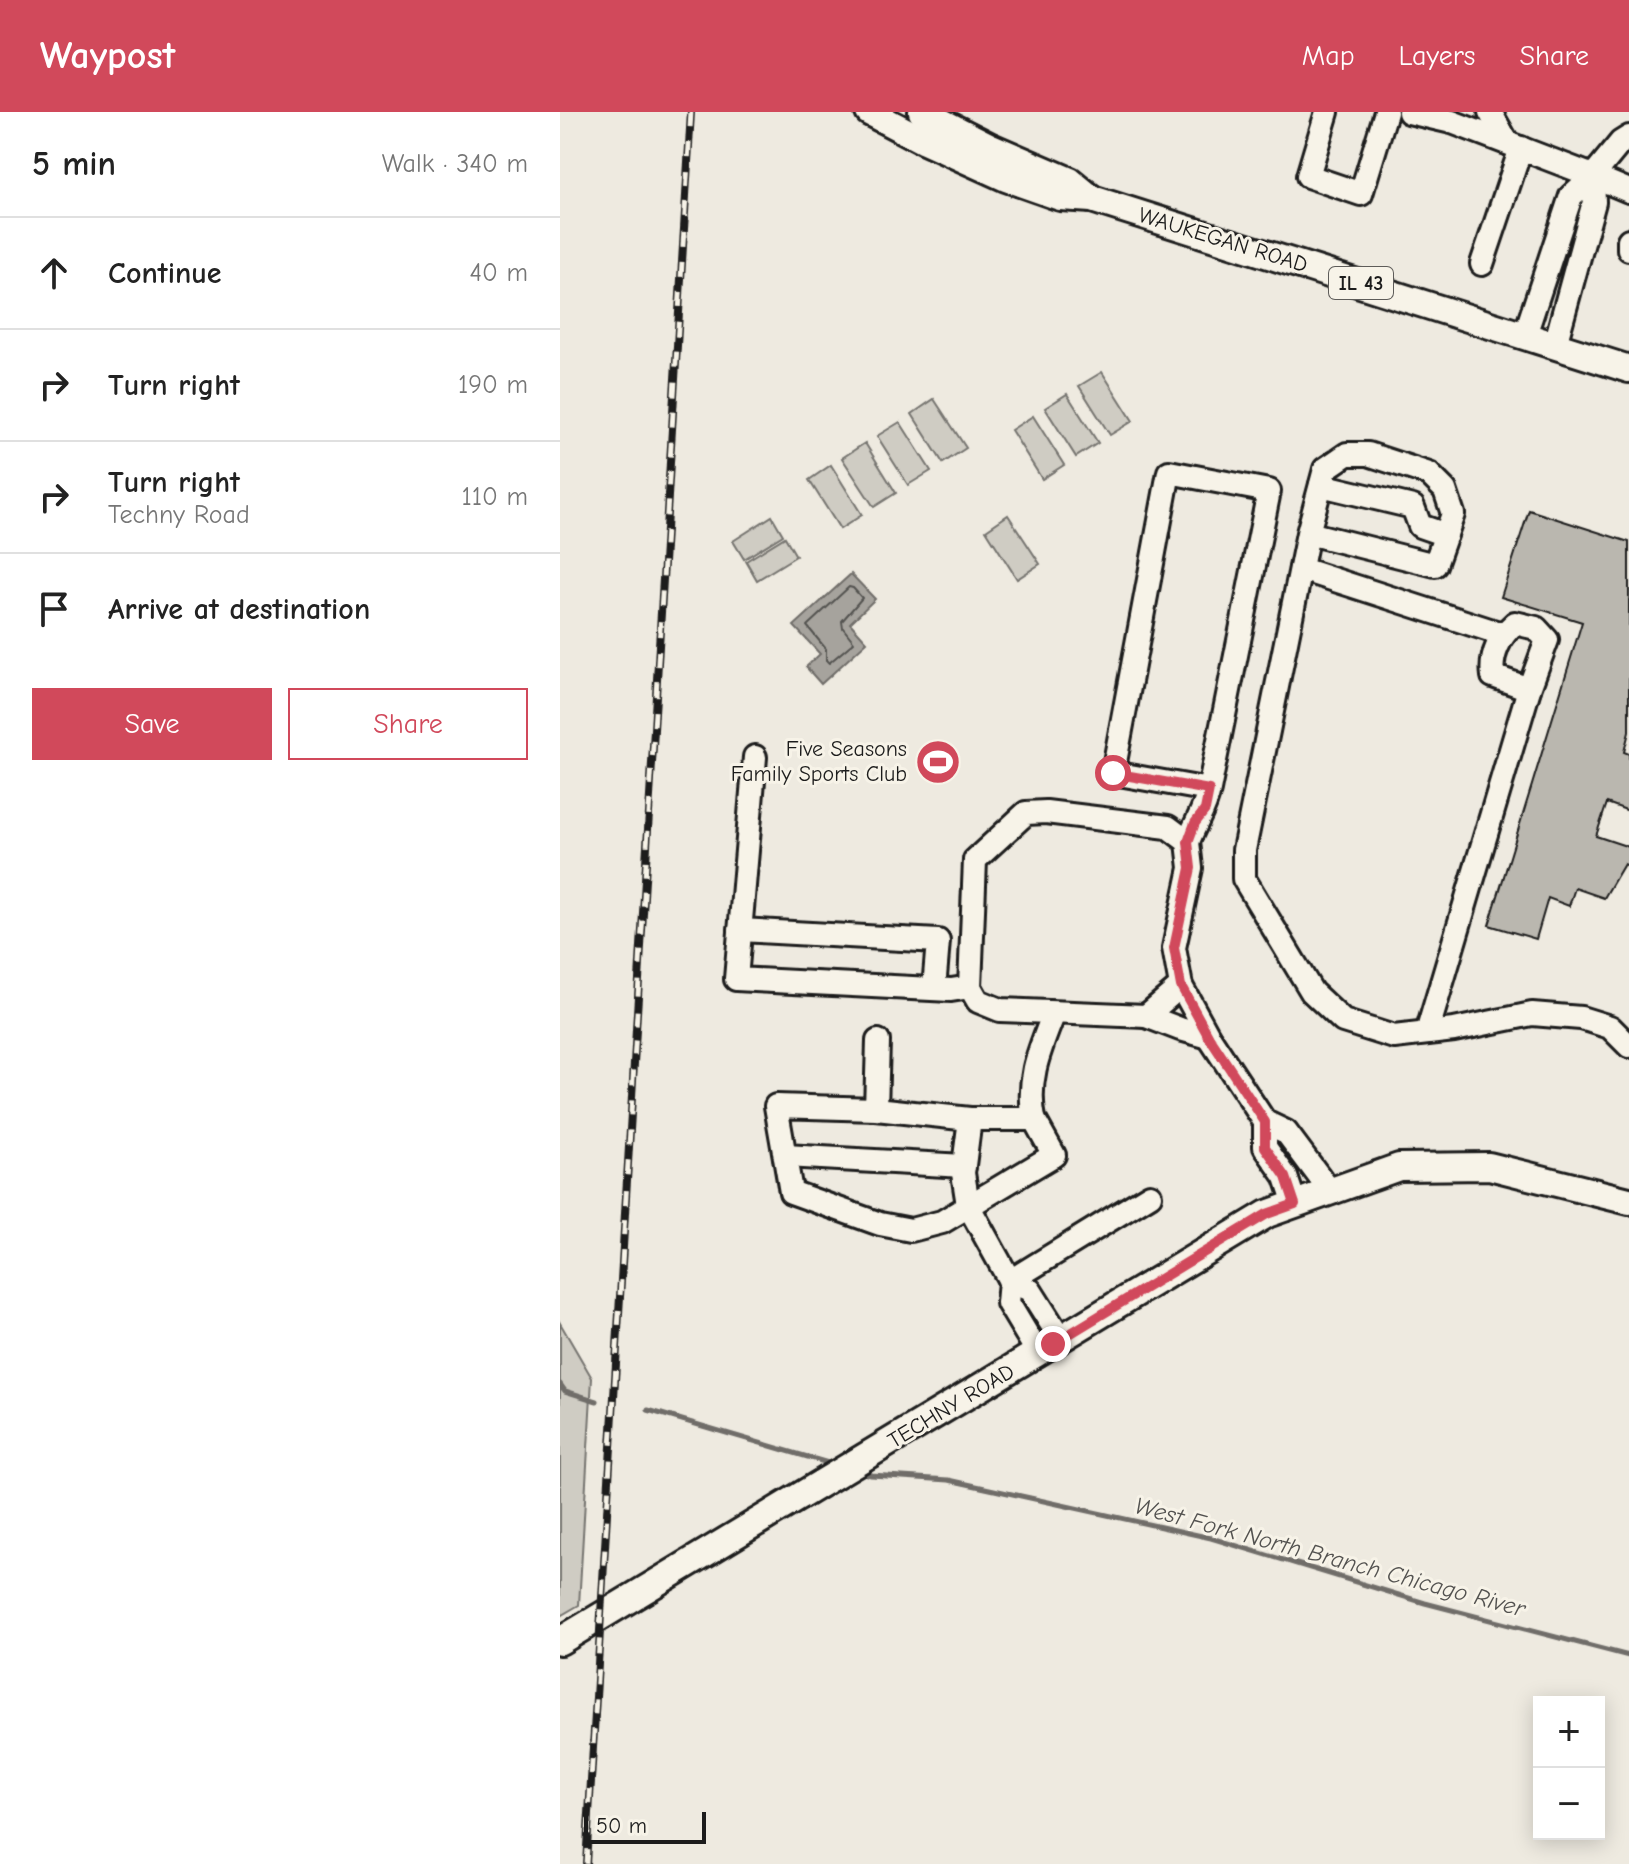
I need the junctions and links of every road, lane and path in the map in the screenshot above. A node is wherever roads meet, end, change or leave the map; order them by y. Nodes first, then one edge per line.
1 (869, 112) edge
2 (922, 112) edge
3 (1327, 112) edge
4 (1386, 112) edge
5 (1409, 112) edge
6 (1490, 112) edge
7 (1629, 137) edge
8 (1514, 145) junction
9 (1593, 176) junction
10 (1629, 191) edge
11 (1092, 199) junction
12 (1629, 240) edge
13 (1629, 249) edge
14 (1482, 264) dead end
15 (1525, 335) junction
16 (1555, 345) junction
17 (1629, 369) edge
18 (1321, 485) junction
19 (1308, 533) junction
20 (1446, 535) junction
21 (1301, 569) junction
22 (1502, 634) junction
23 (1529, 689) junction
24 (755, 757) dead end
25 (1209, 790) junction
26 (1188, 842) junction
27 (740, 930) junction
28 (1181, 986) junction
29 (970, 987) junction
30 (934, 989) junction
31 (1054, 1013) junction
32 (1146, 1016) junction
33 (1427, 1033) junction
34 (1209, 1037) junction
35 (878, 1041) dead end
36 (1627, 1041) edge
37 (876, 1109) junction
38 (970, 1119) junction
39 (1034, 1119) junction
40 (1265, 1122) junction
41 (785, 1156) junction
42 (964, 1166) junction
43 (1330, 1191) junction
44 (1150, 1195) dead end
45 (1629, 1201) edge
46 (1295, 1204) junction
47 (968, 1205) junction
48 (1010, 1281) junction
49 (1061, 1339) junction
50 (1038, 1353) junction
51 (560, 1641) edge

1 - 11 main road, WAUKEGAN ROAD / IL 43
2 - 11 main road, WAUKEGAN ROAD / IL 43
3 - 4 lane
5 - 8 lane
6 - 8 lane
7 - 9 lane
8 - 9 lane
8 - 14 lane
9 - 10 lane
9 - 15 lane
9 - 16 lane
11 - 15 main road, WAUKEGAN ROAD / IL 43
12 - 13 lane
15 - 16 main road, WAUKEGAN ROAD / IL 43
16 - 17 main road, WAUKEGAN ROAD / IL 43
18 - 19 lane
18 - 20 lane
18 - 20 lane
19 - 20 lane
19 - 21 lane
21 - 22 lane
21 - 33 lane
22 - 23 lane
22 - 23 lane
23 - 33 lane
24 - 27 lane
25 - 25 lane
25 - 26 lane
26 - 28 lane
26 - 29 lane
27 - 30 lane
27 - 30 lane
28 - 32 lane
28 - 34 lane
29 - 30 lane
29 - 31 lane
31 - 32 lane
31 - 39 lane
32 - 34 lane
33 - 36 lane
34 - 40 lane
35 - 37 lane
37 - 38 lane
37 - 41 lane
38 - 39 lane
38 - 42 lane
39 - 47 lane
40 - 43 lane
40 - 46 lane
41 - 42 lane
41 - 47 lane
42 - 47 lane
43 - 45 main road, TECHNY ROAD
43 - 46 main road, TECHNY ROAD
44 - 48 lane
46 - 49 main road, TECHNY ROAD
47 - 48 lane
48 - 49 lane
48 - 50 lane
49 - 50 main road, TECHNY ROAD
50 - 51 main road, TECHNY ROAD

